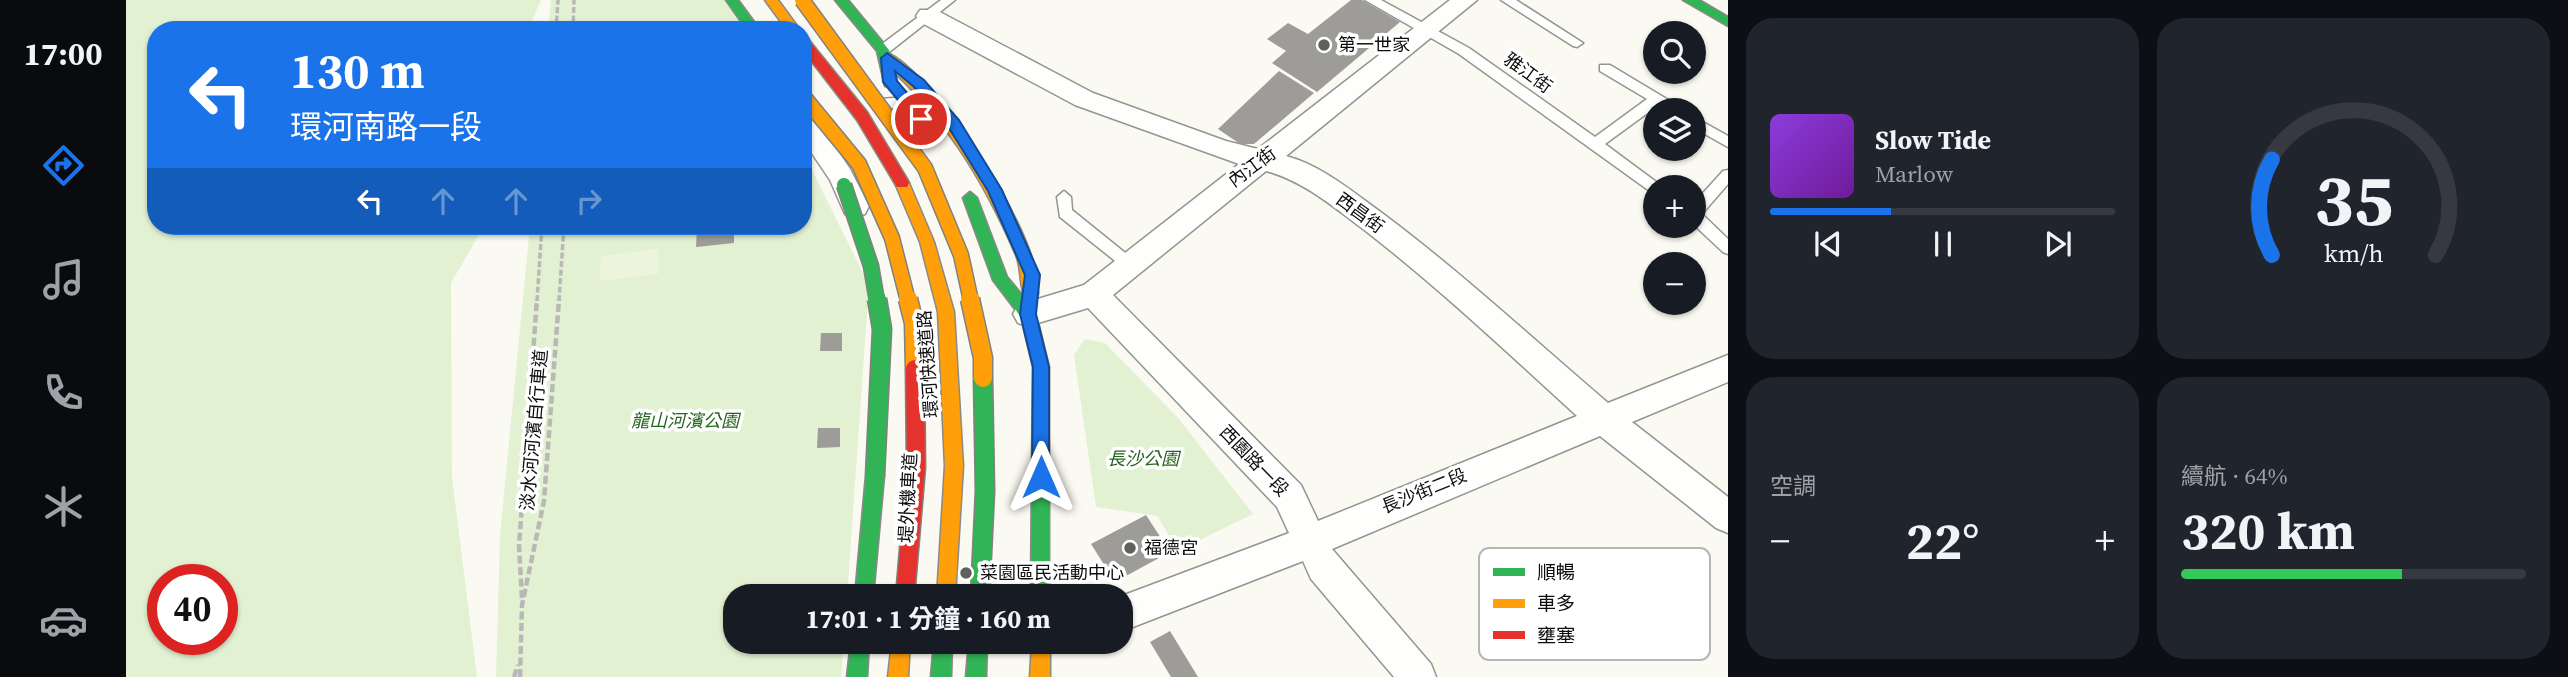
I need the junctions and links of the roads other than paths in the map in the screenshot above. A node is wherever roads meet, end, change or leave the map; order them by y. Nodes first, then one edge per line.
1 (719, 0) edge
2 (732, 0) edge
3 (737, 0) edge
4 (771, 0) edge
5 (788, 0) edge
6 (802, 0) edge
7 (841, 0) edge
8 (949, 0) edge
9 (1371, 0) edge
10 (1465, 0) edge
11 (1507, 0) edge
12 (1689, 0) edge
13 (928, 16) junction
14 (734, 21) edge
15 (750, 21) edge
16 (751, 21) edge
17 (787, 21) edge
18 (805, 21) edge
19 (1728, 22) edge
20 (1426, 27) junction
21 (812, 29) edge
22 (1577, 43) dead end
23 (812, 52) edge
24 (885, 54) junction
25 (1605, 68) dead end
26 (1655, 98) edge
27 (812, 103) edge
28 (912, 107) joint
29 (1643, 109) edge
30 (812, 119) edge
31 (812, 120) edge
32 (812, 120) edge
33 (1706, 129) edge
34 (1728, 142) edge
35 (1594, 145) junction
36 (1265, 160) junction
37 (1728, 175) edge
38 (1643, 179) edge
39 (964, 187) dead end
40 (1064, 197) dead end
41 (1706, 200) edge
42 (1706, 226) edge
43 (1728, 247) edge
44 (1129, 264) junction
45 (1093, 294) junction
46 (1028, 314) junction
47 (1728, 368) edge
48 (1602, 418) junction
49 (1728, 517) edge
50 (1311, 538) junction
51 (865, 584) edge
52 (876, 584) edge
53 (904, 584) edge
54 (904, 584) edge
55 (947, 584) edge
56 (981, 584) edge
57 (1040, 584) edge
58 (1133, 609) edge
59 (859, 654) edge
60 (870, 654) edge
61 (899, 654) edge
62 (942, 654) edge
63 (977, 654) edge
64 (1041, 654) edge
65 (857, 677) edge
66 (868, 677) edge
67 (897, 677) edge
68 (941, 677) edge
69 (976, 677) edge
70 (1040, 677) edge
71 (1418, 677) edge

1 - 14 street
2 - 15 main road
3 - 16 street
4 - 17 main road
5 - 18 lane
6 - 56 main road, bridge
7 - 24 main road
8 - 13 lane
9 - 20 lane, 雅江街
10 - 20 street, 內江街
11 - 22 lane
12 - 19 main road
13 - 24 lane
13 - 36 street, 西昌街
20 - 35 lane, 雅江街
20 - 36 street, 內江街
21 - 28 lane
23 - 55 main road, 環河快速道路
24 - 28 main road
24 - 46 main road
25 - 26 lane
27 - 53 street, 堤外機車道
29 - 35 lane
30 - 54 main road, 環河快速道路, bridge
31 - 51 main road, bridge
32 - 52 street, 堤外機車道
33 - 34 lane
35 - 38 lane, 雅江街
36 - 44 street, 內江街
36 - 48 street, 西昌街
37 - 41 lane
39 - 46 main road
40 - 44 lane
42 - 43 lane
44 - 45 street, 內江街
45 - 46 street, 內江街
45 - 50 street, 西園路一段
46 - 57 main road
47 - 48 street, 長沙街二段
48 - 49 street, 西昌街
48 - 50 street, 長沙街二段
50 - 58 street, 長沙街二段
50 - 71 street, 西園路一段
59 - 65 main road
60 - 66 street
61 - 67 street
62 - 68 main road
63 - 69 main road
64 - 70 main road

